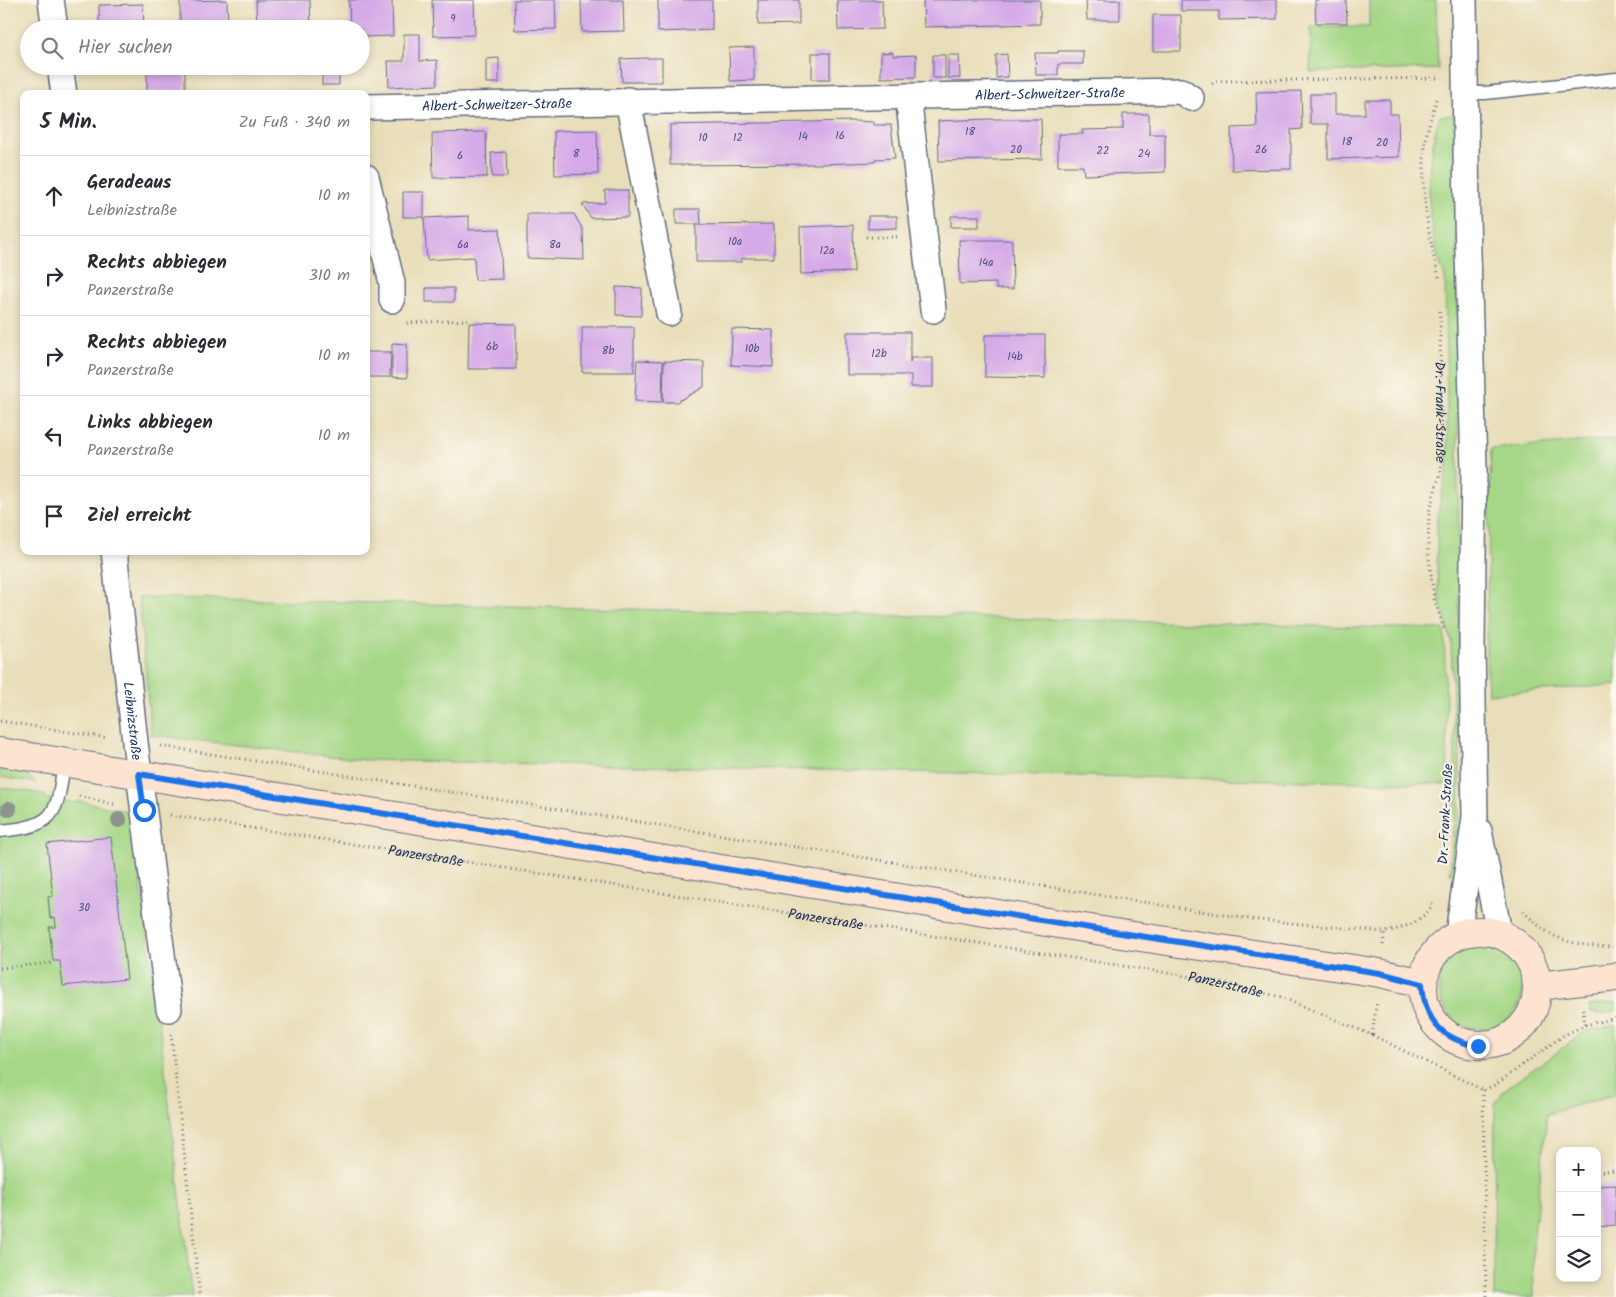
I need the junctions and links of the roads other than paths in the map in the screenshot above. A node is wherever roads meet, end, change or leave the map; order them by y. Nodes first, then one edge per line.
1 (51, 0) edge
2 (1464, 0) edge
3 (54, 20) edge
4 (61, 75) edge
5 (1616, 78) edge
6 (1458, 83) junction
7 (63, 90) edge
8 (908, 96) junction
9 (1191, 98) road end
10 (628, 100) junction
11 (370, 106) edge
12 (370, 193) edge
13 (392, 300) dead end
14 (933, 310) dead end
15 (669, 313) dead end
16 (114, 555) edge
17 (0, 752) edge
18 (64, 762) junction
19 (139, 774) junction
20 (1475, 816) junction
21 (0, 831) edge
22 (1499, 933) junction
23 (1458, 934) junction
24 (1616, 978) edge
25 (1422, 984) junction
26 (1538, 986) junction
27 (169, 1009) road end

1 - 3 street
2 - 6 street, Dr.-Frank-Straße
4 - 7 street
5 - 6 lane
6 - 20 street, Dr.-Frank-Straße
8 - 9 street, Albert-Schweitzer-Straße
8 - 10 street, Albert-Schweitzer-Straße
8 - 14 street
10 - 11 street, Albert-Schweitzer-Straße
10 - 15 street
12 - 13 street
16 - 19 street, Leibnizstraße
17 - 18 street
18 - 19 street
18 - 21 lane
19 - 25 street
19 - 27 street, Leibnizstraße
20 - 22 street, Dr.-Frank-Straße
20 - 23 street, Dr.-Frank-Straße
22 - 23 street
22 - 26 street
23 - 25 street
24 - 26 street
25 - 26 street

